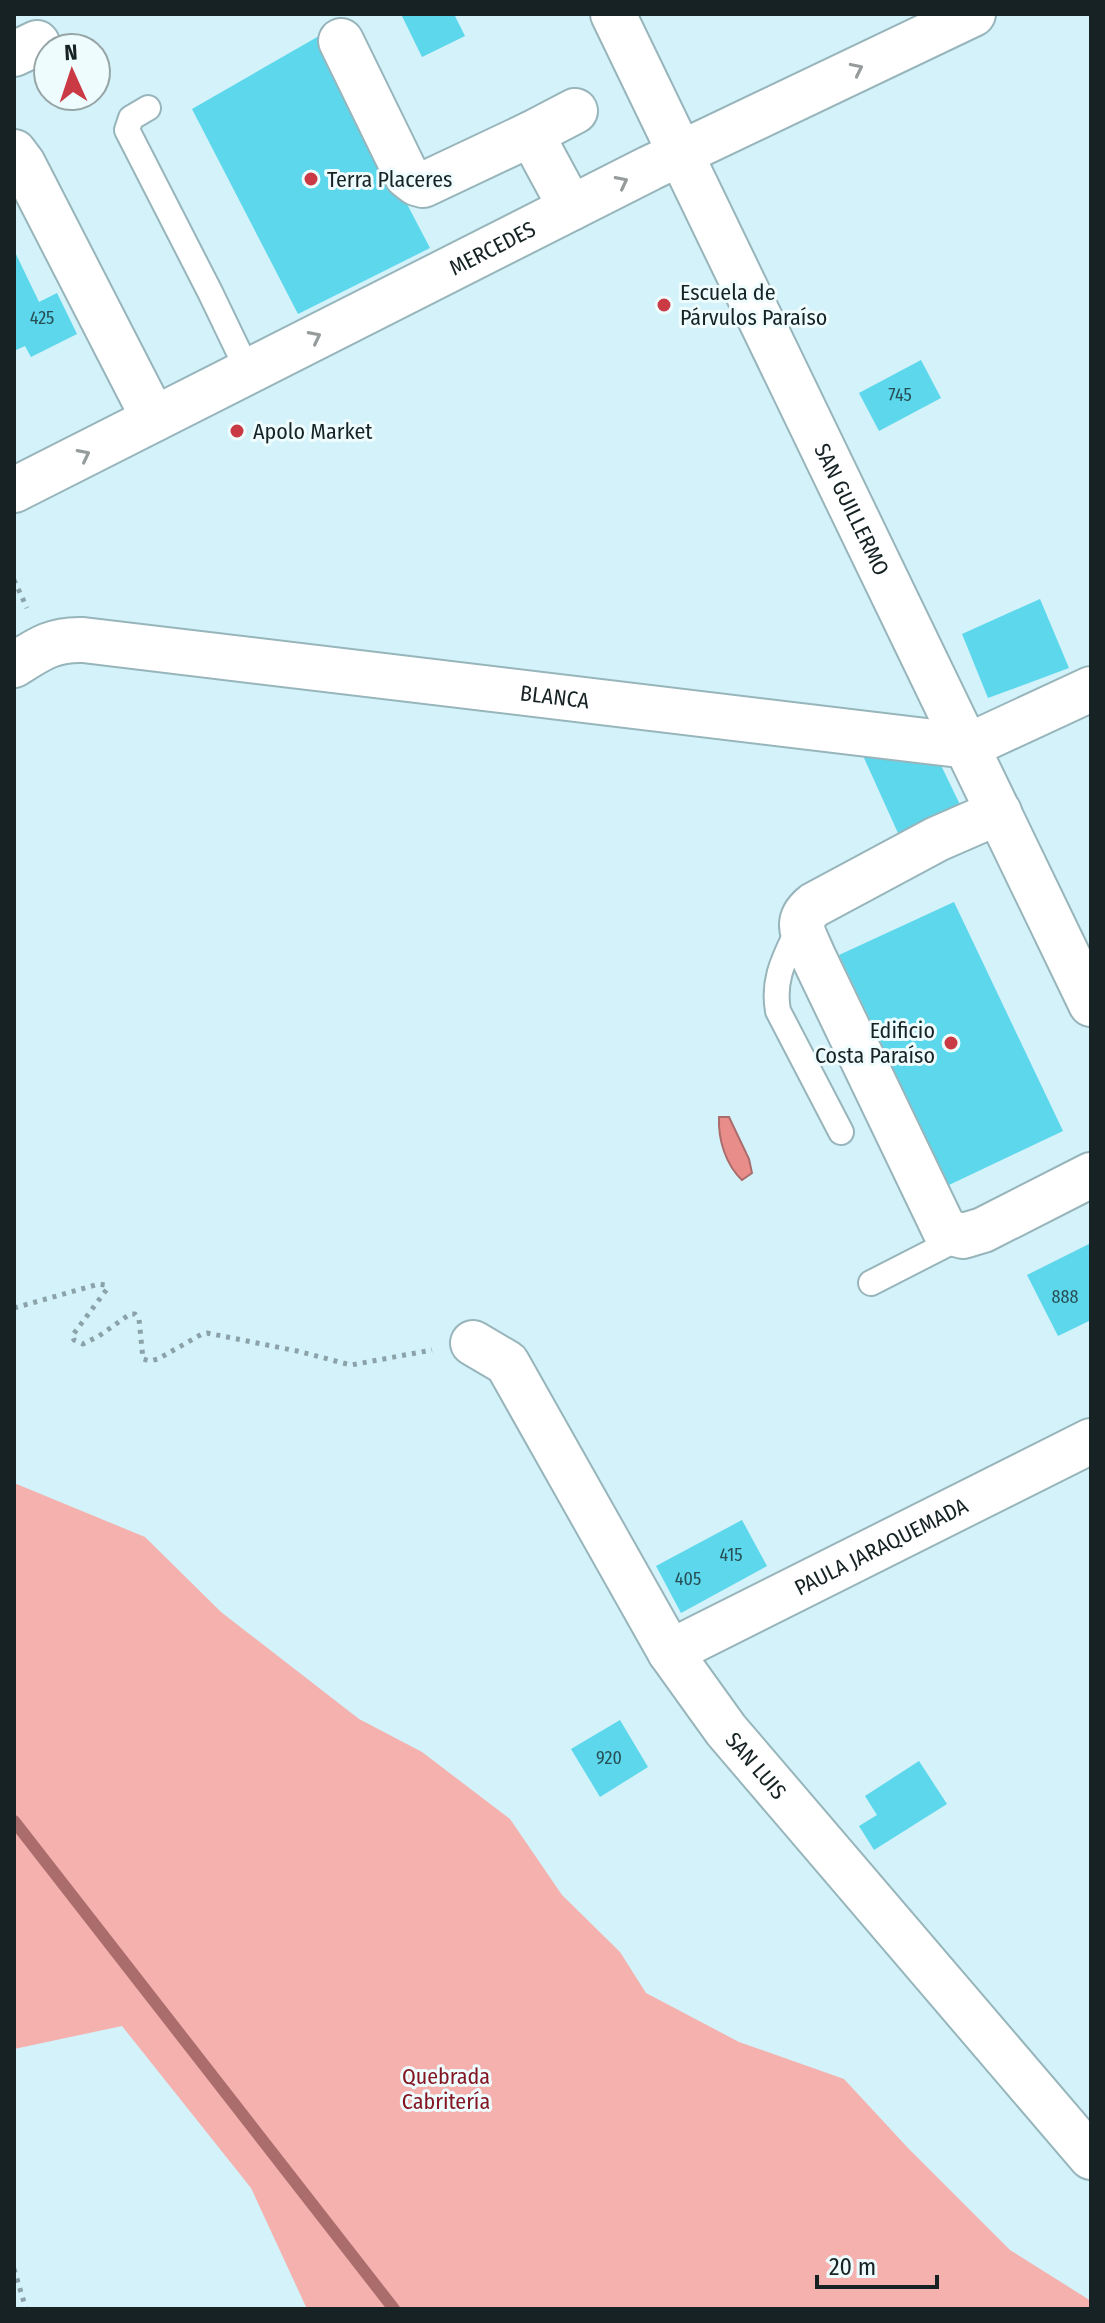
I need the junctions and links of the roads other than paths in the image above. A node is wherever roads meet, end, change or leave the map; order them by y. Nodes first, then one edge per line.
1 (613, 14) edge
2 (973, 14) edge
3 (341, 41) dead end
4 (148, 108) dead end
5 (575, 111) dead end
6 (531, 134) junction
7 (14, 152) edge
8 (680, 154) junction
9 (571, 208) junction
10 (248, 371) junction
11 (154, 419) junction
12 (14, 490) edge
13 (14, 665) edge
14 (1091, 689) edge
15 (968, 746) junction
16 (999, 812) junction
17 (800, 922) junction
18 (1091, 1004) edge
19 (841, 1132) dead end
20 (1091, 1175) edge
21 (963, 1236) junction
22 (871, 1283) dead end
23 (473, 1343) road end
24 (1091, 1441) edge
25 (670, 1652) junction
26 (1091, 2157) edge

1 - 8 street, SAN GUILLERMO
8 -> 2 street, MERCEDES
3 - 6 street
4 - 10 lane
5 - 6 street
6 - 9 street
7 - 11 street
9 -> 8 street, MERCEDES
8 - 15 street, SAN GUILLERMO
10 -> 9 street, MERCEDES
10 - 11 street, MERCEDES
12 -> 11 street, MERCEDES
13 - 15 street, BLANCA
14 - 15 street
15 - 16 street, SAN GUILLERMO
16 - 17 street
16 - 18 street, SAN GUILLERMO
17 - 19 lane
17 - 21 street
20 - 21 street
21 - 22 lane
23 - 25 street, SAN LUIS
24 - 25 street, PAULA JARAQUEMADA
25 - 26 street, SAN LUIS

